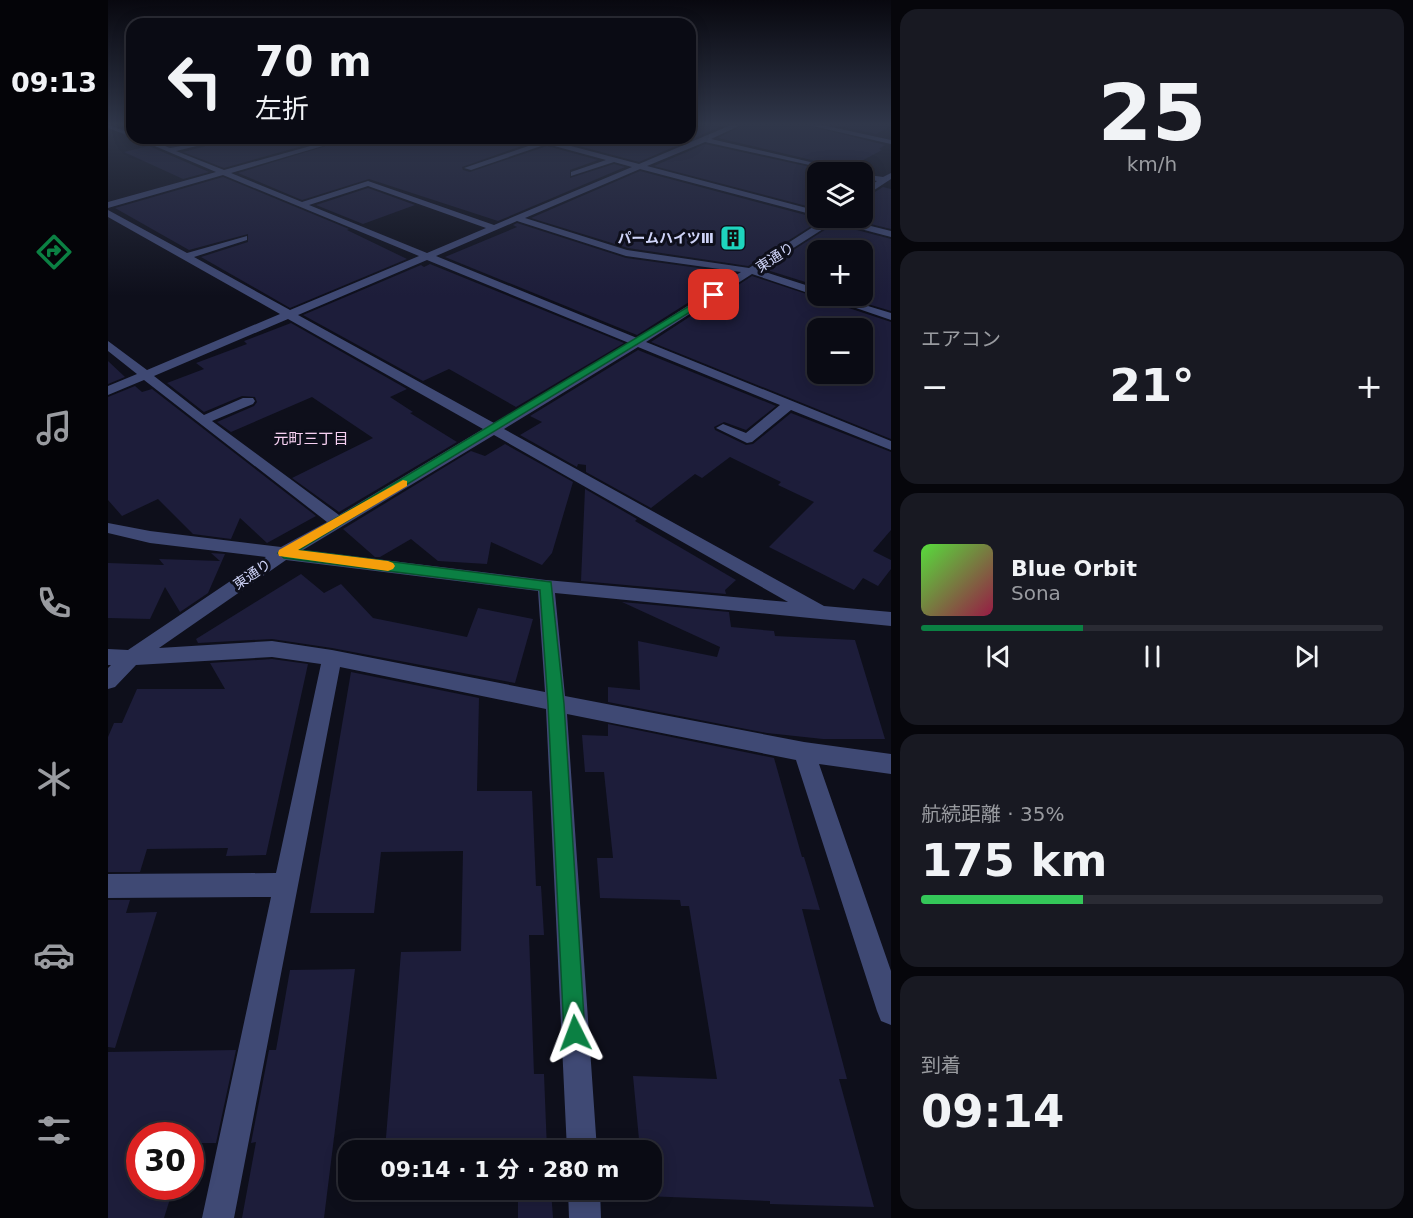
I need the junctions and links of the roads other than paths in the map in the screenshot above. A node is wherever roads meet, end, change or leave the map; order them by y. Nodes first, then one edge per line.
1 (190, 182) edge
2 (249, 182) edge
3 (605, 182) edge
4 (696, 182) edge
5 (303, 204) junction
6 (108, 205) edge
7 (807, 211) edge
8 (108, 213) edge
9 (518, 219) junction
10 (495, 228) junction
11 (818, 228) edge
12 (869, 228) edge
13 (891, 234) edge
14 (244, 238) dead end
15 (428, 255) junction
16 (185, 257) junction
17 (752, 271) junction
18 (807, 289) edge
19 (858, 306) edge
20 (287, 314) junction
21 (891, 316) edge
22 (638, 342) junction
23 (108, 345) edge
24 (146, 374) junction
25 (108, 391) edge
26 (248, 401) dead end
27 (790, 404) junction
28 (202, 420) junction
29 (723, 428) dead end
30 (493, 429) junction
31 (891, 446) edge
32 (338, 523) junction
33 (108, 528) edge
34 (284, 553) junction
35 (546, 585) junction
36 (817, 610) junction
37 (891, 619) edge
38 (108, 657) edge
39 (131, 657) junction
40 (332, 658) junction
41 (108, 681) edge
42 (556, 704) junction
43 (804, 752) junction
44 (891, 764) edge
45 (286, 885) junction
46 (108, 886) edge
47 (891, 1011) edge
48 (581, 1140) edge
49 (584, 1200) edge
50 (218, 1218) edge
51 (585, 1218) edge

1 - 6 street
2 - 5 street
3 - 9 street
4 - 7 street
5 - 10 street
5 - 15 street
8 - 16 street
9 - 10 street
9 - 17 street
10 - 15 street
11 - 17 street, 東通り
12 - 13 street
14 - 16 street
15 - 20 street
15 - 22 street
16 - 20 street
17 - 18 street
17 - 22 street, 東通り
19 - 21 street
20 - 24 street
20 - 30 street
22 - 27 street
22 - 30 street, 東通り
23 - 24 street
24 - 25 street
24 - 28 street
26 - 28 street
27 - 29 street
27 - 31 street
28 - 32 street
30 - 32 street, 東通り
30 - 36 street
32 - 34 street, 東通り
33 - 34 street
34 - 35 street
34 - 39 street, 東通り
35 - 36 street
35 - 42 street
36 - 37 street
38 - 39 street
39 - 40 street
39 - 41 street, 東通り
40 - 42 street
40 - 45 street
42 - 43 street
42 - 48 street
43 - 44 street
43 - 47 street
45 - 46 street
45 - 50 street
49 - 51 street

